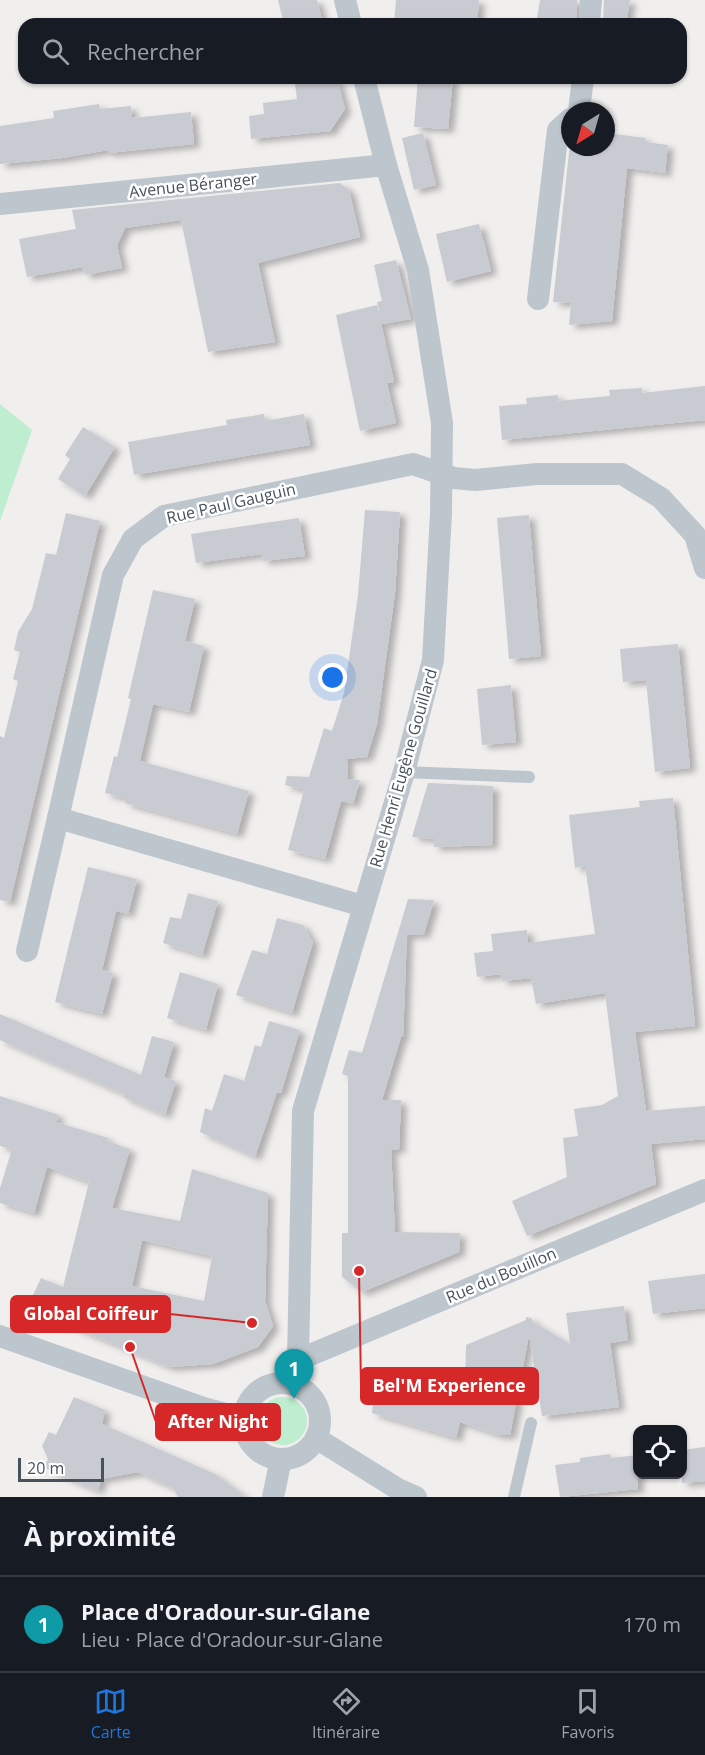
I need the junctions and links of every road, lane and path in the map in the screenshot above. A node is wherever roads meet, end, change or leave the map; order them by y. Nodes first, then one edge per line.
1 (345, 0) edge
2 (591, 0) edge
3 (350, 18) edge
4 (590, 18) edge
5 (366, 84) edge
6 (582, 84) edge
7 (580, 102) edge
8 (561, 127) edge
9 (386, 165) junction
10 (0, 204) edge
11 (538, 299) dead end
12 (441, 473) junction
13 (705, 568) edge
14 (405, 772) junction
15 (529, 777) dead end
16 (58, 818) junction
17 (363, 906) junction
18 (27, 951) dead end
19 (705, 1191) edge
20 (0, 1336) edge
21 (298, 1360) junction
22 (293, 1385) junction
23 (244, 1419) junction
24 (531, 1423) dead end
25 (316, 1438) junction
26 (280, 1459) junction
27 (273, 1497) edge
28 (416, 1497) edge
29 (514, 1497) edge

1 - 3 street
2 - 4 street
5 - 9 street, Rue Henri Eugène Gouillard
6 - 7 street
8 - 11 street
9 - 10 street, Avenue Béranger
9 - 12 street, Rue Henri Eugène Gouillard
12 - 13 street, Rue Paul Gauguin
12 - 14 street, Rue Henri Eugène Gouillard
12 - 16 street, Rue Paul Gauguin
14 - 15 lane
14 - 17 street, Rue Henri Eugène Gouillard
16 - 17 street
16 - 18 street, Rue Paul Gauguin
17 - 21 street, Rue Henri Eugène Gouillard
19 - 21 street, Rue du Bouillon
20 - 23 street
21 - 22 street, Rue Henri Eugène Gouillard
22 - 23 street
22 - 25 street
23 - 26 street
24 - 29 lane
25 - 26 street
25 - 28 street
26 - 27 street

